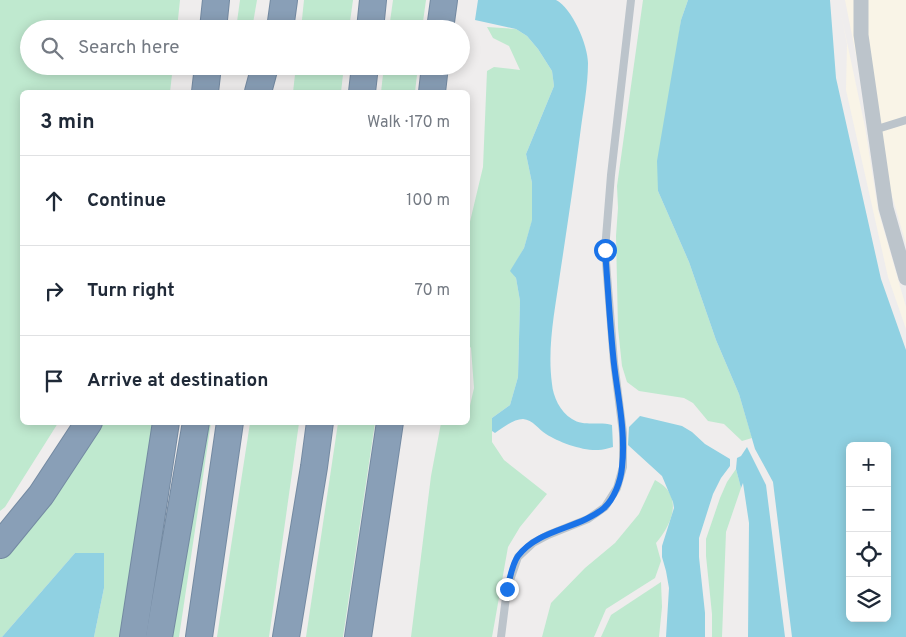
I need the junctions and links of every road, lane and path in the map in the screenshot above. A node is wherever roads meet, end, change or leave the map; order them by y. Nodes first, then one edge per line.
1 (216, 0) edge
2 (374, 0) edge
3 (444, 0) edge
4 (631, 0) edge
5 (861, 0) edge
6 (213, 20) edge
7 (371, 20) edge
8 (441, 20) edge
9 (207, 75) edge
10 (263, 75) edge
11 (274, 75) edge
12 (364, 75) edge
13 (434, 75) edge
14 (205, 90) edge
15 (259, 90) edge
16 (272, 90) edge
17 (362, 90) edge
18 (432, 90) edge
19 (906, 120) edge
20 (874, 130) junction
21 (906, 278) edge
22 (87, 425) edge
23 (166, 425) edge
24 (195, 425) edge
25 (230, 425) edge
26 (320, 425) edge
27 (390, 425) edge
28 (0, 545) edge
29 (133, 637) edge
30 (159, 637) edge
31 (199, 637) edge
32 (286, 637) edge
33 (358, 637) edge
34 (501, 637) edge

1 - 6 highway
2 - 7 highway
3 - 8 highway
4 - 34 lane
5 - 20 street
9 - 14 highway
10 - 15 highway
11 - 16 highway
12 - 17 highway
13 - 18 highway
19 - 20 lane
20 - 21 street
22 - 28 highway
23 - 29 highway
24 - 30 highway
25 - 31 highway
26 - 32 highway
27 - 33 highway

